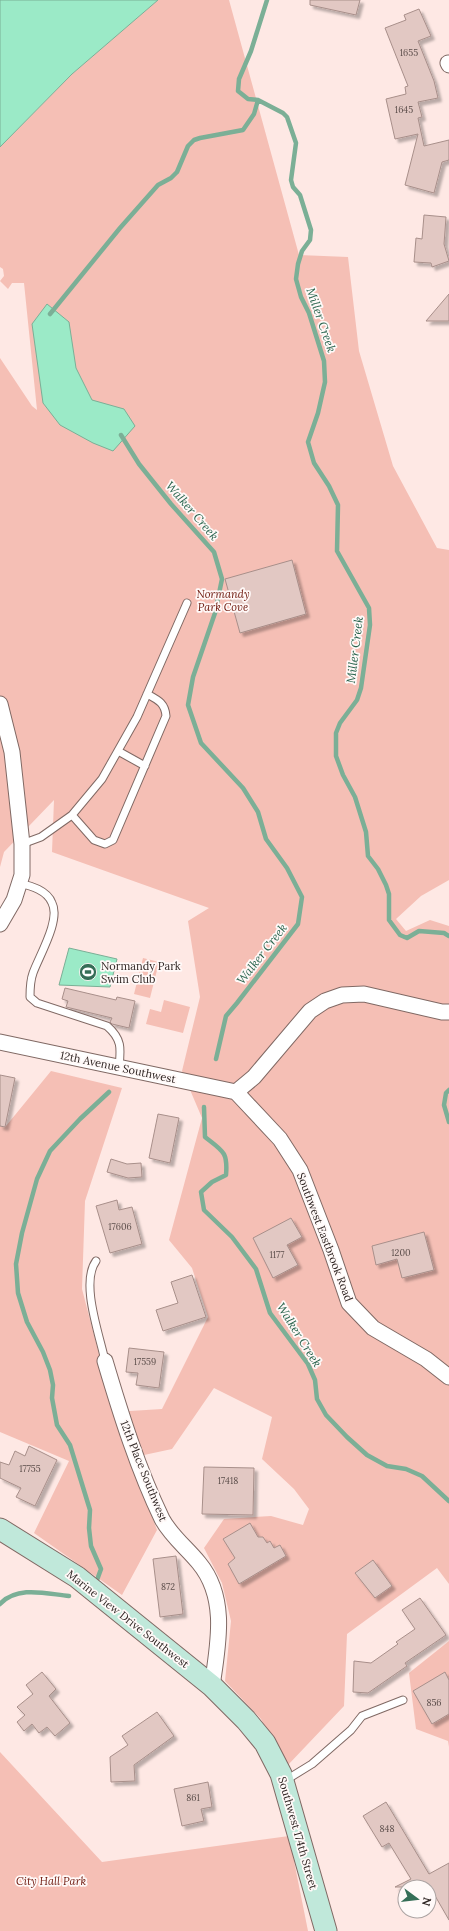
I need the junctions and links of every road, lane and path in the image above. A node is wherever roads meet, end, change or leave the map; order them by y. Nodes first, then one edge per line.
1 (187, 603) dead end
2 (147, 694) junction
3 (0, 704) edge
4 (118, 752) junction
5 (145, 766) junction
6 (72, 815) junction
7 (22, 844) junction
8 (19, 882) junction
9 (0, 924) edge
10 (449, 1012) edge
11 (0, 1042) edge
12 (119, 1067) junction
13 (236, 1092) junction
14 (96, 1261) dead end
15 (106, 1361) joint
16 (449, 1377) edge
17 (0, 1530) edge
18 (212, 1686) junction
19 (403, 1700) dead end
20 (284, 1782) junction
21 (326, 1931) edge

1 - 2 lane
2 - 4 lane
2 - 5 lane
3 - 7 street
4 - 5 lane
4 - 6 lane
5 - 6 lane
6 - 7 lane
7 - 8 street
8 - 9 street
8 - 12 lane
10 - 13 street
11 - 12 street, 12th Avenue Southwest
12 - 13 street, 12th Avenue Southwest
13 - 16 street, Southwest Eastbrook Road
14 - 15 lane
15 - 18 street, 12th Place Southwest
17 - 18 street, Marine View Drive Southwest
18 - 20 street, Southwest 174th Street
19 - 20 lane
20 - 21 street, Southwest 174th Street

